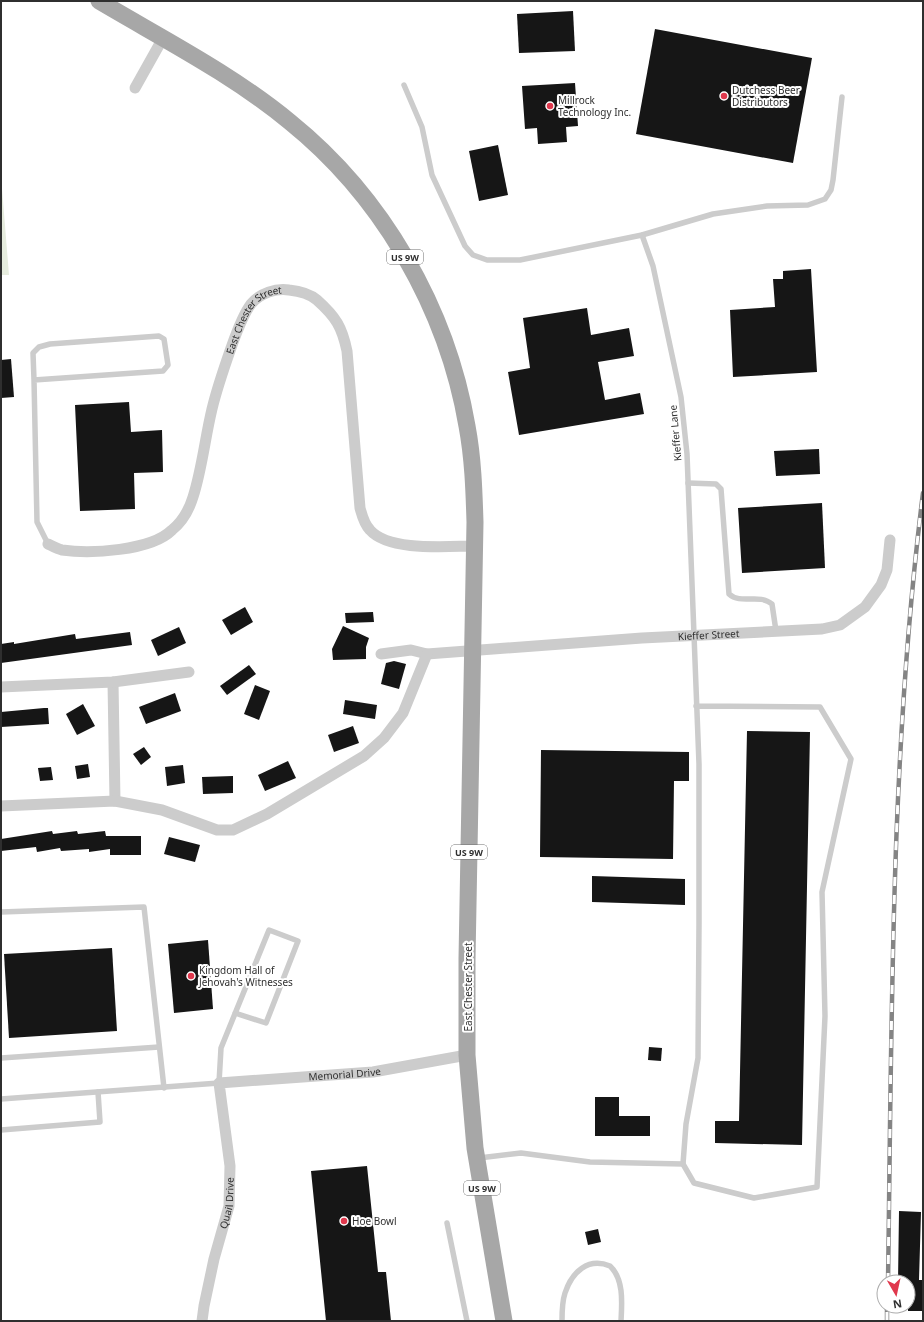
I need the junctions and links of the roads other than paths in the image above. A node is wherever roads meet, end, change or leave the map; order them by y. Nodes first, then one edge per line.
1 (99, 1) edge
2 (163, 38) junction
3 (404, 85) dead end
4 (135, 88) dead end
5 (842, 97) dead end
6 (642, 235) junction
7 (34, 380) junction
8 (688, 483) junction
9 (890, 540) dead end
10 (48, 544) joint
11 (475, 546) junction
12 (776, 631) junction
13 (693, 635) junction
14 (474, 650) junction
15 (381, 654) dead end
16 (426, 654) junction
17 (189, 672) dead end
18 (113, 682) junction
19 (1, 687) edge
20 (696, 706) junction
21 (115, 801) junction
22 (1, 806) edge
23 (1, 912) edge
24 (235, 1013) junction
25 (159, 1047) junction
26 (468, 1055) junction
27 (1, 1058) edge
28 (220, 1083) junction
29 (164, 1088) junction
30 (98, 1092) junction
31 (1, 1099) edge
32 (1, 1130) edge
33 (477, 1159) junction
34 (683, 1164) junction
35 (447, 1223) dead end
36 (202, 1321) edge
37 (467, 1321) edge
38 (504, 1321) edge
39 (562, 1321) edge
40 (621, 1321) edge

1 - 2 main road, US 9W
2 - 4 street
2 - 11 main road, US 9W
3 - 6 lane
5 - 6 lane
6 - 8 lane, Kieffer Lane
7 - 7 lane
7 - 10 lane
8 - 12 lane
8 - 13 lane, Kieffer Lane
9 - 12 street, Kieffer Street
10 - 11 street, East Chester Street
11 - 14 main road, US 9W
12 - 13 street, Kieffer Street
13 - 14 street, Kieffer Street
13 - 20 lane, Kieffer Lane
14 - 16 street, Kieffer Street
14 - 26 main road, East Chester Street / US 9W
15 - 16 street, Kieffer Street
16 - 21 street
17 - 18 street
18 - 19 street
18 - 21 street
20 - 34 lane, Kieffer Lane
20 - 34 lane
21 - 22 street
23 - 25 lane
24 - 24 lane
24 - 28 lane
25 - 27 lane
25 - 29 lane
26 - 28 street, Memorial Drive
26 - 33 main road, East Chester Street / US 9W
28 - 29 lane
28 - 36 street, Quail Drive
29 - 30 lane
30 - 31 lane
30 - 32 lane
33 - 34 lane
33 - 38 main road, East Chester Street / US 9W
35 - 37 lane
39 - 40 lane

